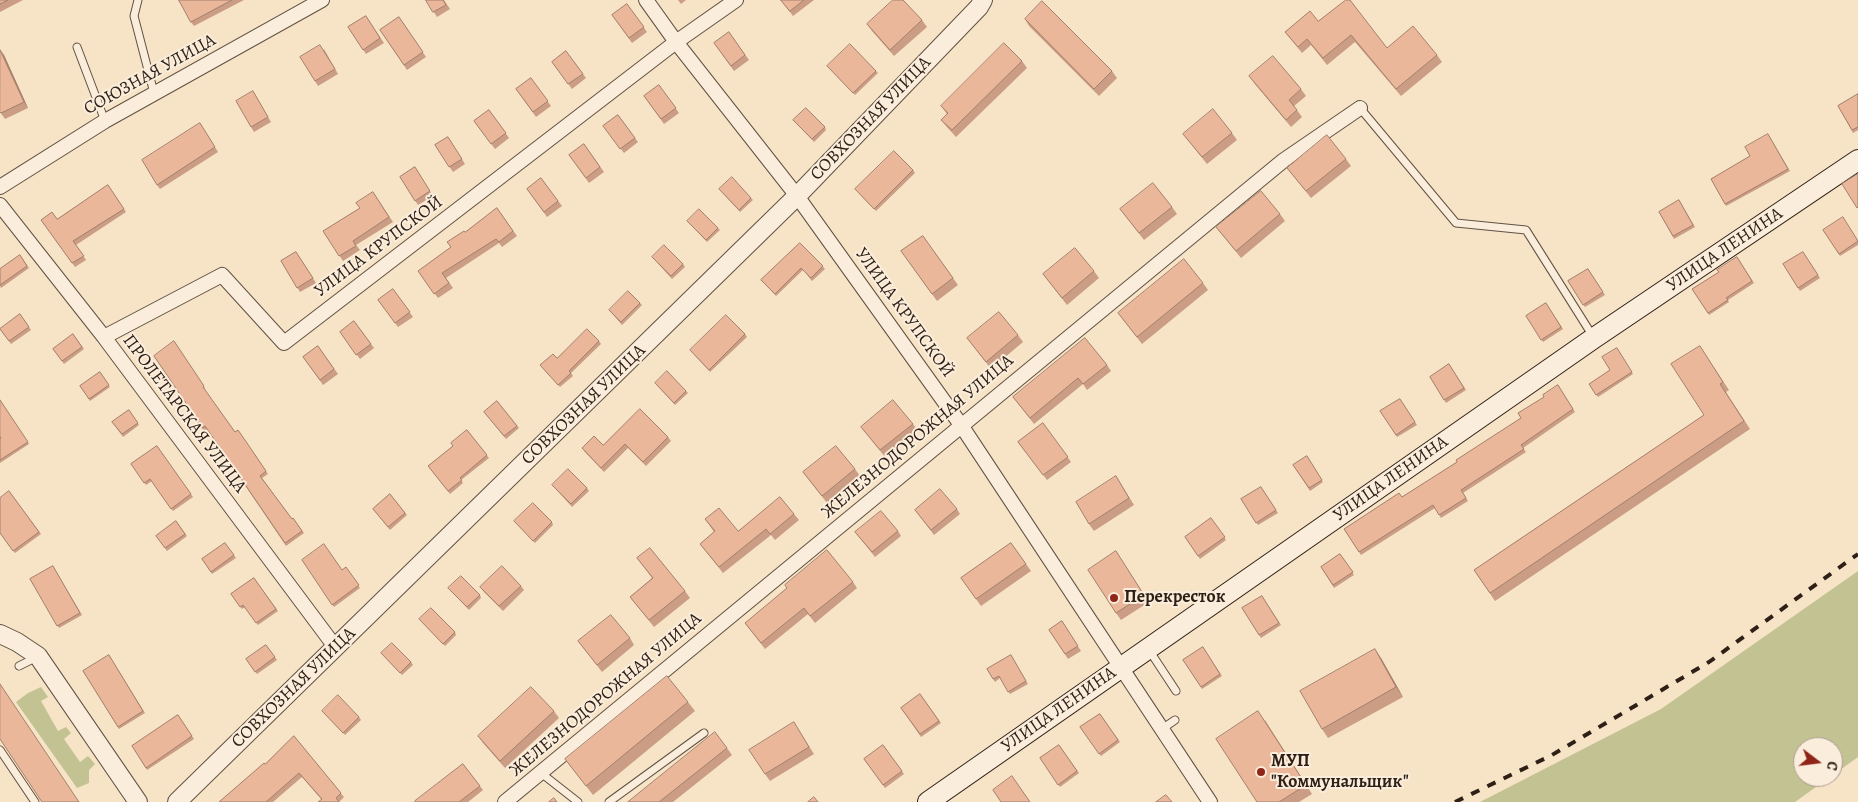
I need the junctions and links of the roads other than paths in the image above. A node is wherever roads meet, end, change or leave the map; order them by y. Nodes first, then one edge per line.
1 (138, 0) edge
2 (322, 0) edge
3 (646, 0) edge
4 (736, 0) edge
5 (983, 0) edge
6 (676, 42) junction
7 (77, 47) dead end
8 (154, 93) junction
9 (1360, 108) joint
10 (105, 121) junction
11 (1858, 160) edge
12 (0, 187) edge
13 (797, 196) junction
14 (0, 205) edge
15 (104, 337) junction
16 (1594, 338) junction
17 (961, 425) junction
18 (0, 634) edge
19 (336, 648) junction
20 (1148, 648) junction
21 (38, 656) junction
22 (19, 666) dead end
23 (1120, 667) junction
24 (1176, 691) dead end
25 (1175, 720) dead end
26 (1161, 730) junction
27 (704, 733) dead end
28 (0, 750) edge
29 (540, 773) junction
30 (35, 802) edge
31 (138, 802) edge
32 (177, 802) edge
33 (505, 802) edge
34 (578, 802) edge
35 (609, 802) edge
36 (928, 802) edge
37 (1210, 802) edge

1 - 8 lane
2 - 8 street, СОЮЗНАЯ УЛИЦА
3 - 6 street, УЛИЦА КРУПСКОЙ
4 - 6 street, УЛИЦА КРУПСКОЙ
5 - 13 street, СОВХОЗНАЯ УЛИЦА
6 - 13 street, УЛИЦА КРУПСКОЙ
6 - 15 street, УЛИЦА КРУПСКОЙ
7 - 10 lane
8 - 10 street, СОЮЗНАЯ УЛИЦА
9 - 16 lane
9 - 17 street, ЖЕЛЕЗНОДОРОЖНАЯ УЛИЦА
10 - 12 street, СОЮЗНАЯ УЛИЦА
11 - 16 main road, УЛИЦА ЛЕНИНА
13 - 17 street, УЛИЦА КРУПСКОЙ
13 - 19 street, СОВХОЗНАЯ УЛИЦА
14 - 15 street, ПРОЛЕТАРСКАЯ УЛИЦА
15 - 19 street, ПРОЛЕТАРСКАЯ УЛИЦА
16 - 20 main road, УЛИЦА ЛЕНИНА
17 - 23 street, УЛИЦА КРУПСКОЙ
17 - 29 street, ЖЕЛЕЗНОДОРОЖНАЯ УЛИЦА
18 - 21 street
19 - 32 street, СОВХОЗНАЯ УЛИЦА
20 - 23 main road, УЛИЦА ЛЕНИНА
20 - 24 lane
21 - 22 lane
21 - 31 street
23 - 26 street, УЛИЦА КРУПСКОЙ
23 - 36 main road, УЛИЦА ЛЕНИНА
25 - 26 lane
26 - 37 street, УЛИЦА КРУПСКОЙ
27 - 35 lane
28 - 30 lane
29 - 33 street, ЖЕЛЕЗНОДОРОЖНАЯ УЛИЦА
29 - 34 lane

